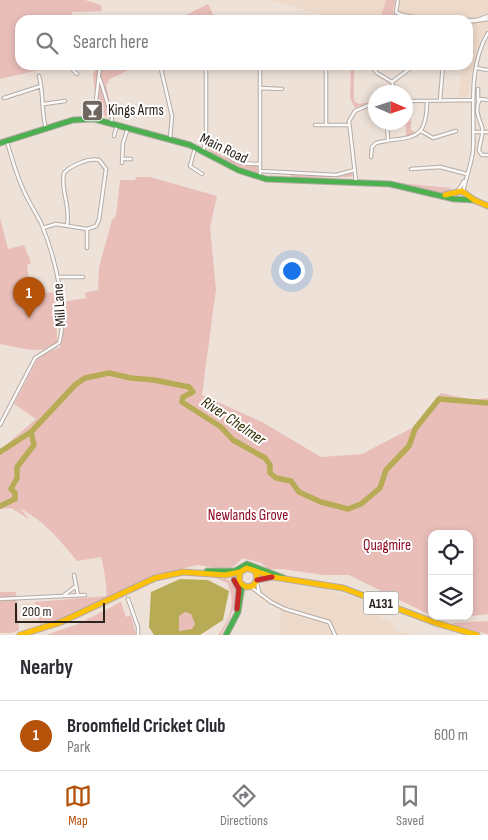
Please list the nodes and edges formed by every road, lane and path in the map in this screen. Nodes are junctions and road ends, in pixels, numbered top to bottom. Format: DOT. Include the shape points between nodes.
graph roads {
  1 [pos="398,0"];
  2 [pos="400,15"];
  3 [pos="488,18"];
  4 [pos="473,20"];
  5 [pos="473,21"];
  6 [pos="488,33"];
  7 [pos="476,68"];
  8 [pos="72,70"];
  9 [pos="100,70"];
  10 [pos="161,70"];
  11 [pos="206,70"];
  12 [pos="260,70"];
  13 [pos="326,70"];
  14 [pos="375,70"];
  15 [pos="408,70"];
  16 [pos="443,70"];
  17 [pos="488,70"];
  18 [pos="77,74"];
  19 [pos="39,76"];
  20 [pos="99,77"];
  21 [pos="392,82"];
  22 [pos="393,85"];
  23 [pos="41,86"];
  24 [pos="260,88"];
  25 [pos="282,89"];
  26 [pos="478,89"];
  27 [pos="103,96"];
  28 [pos="4,98"];
  29 [pos="440,100"];
  30 [pos="473,100"];
  31 [pos="479,100"];
  32 [pos="488,100"];
  33 [pos="65,101"];
  34 [pos="413,101"];
  35 [pos="427,101"];
  36 [pos="44,104"];
  37 [pos="97,105"];
  38 [pos="368,106"];
  39 [pos="94,119"];
  40 [pos="114,124"];
  41 [pos="314,125"];
  42 [pos="326,125"];
  43 [pos="349,125"];
  44 [pos="128,128"];
  45 [pos="46,129"];
  46 [pos="387,130"];
  47 [pos="421,131"];
  48 [pos="456,131"];
  49 [pos="473,132"];
  50 [pos="482,132"];
  51 [pos="488,132"];
  52 [pos="114,136"];
  53 [pos="170,139"];
  54 [pos="388,141"];
  55 [pos="7,142"];
  56 [pos="206,142"];
  57 [pos="0,143"];
  58 [pos="196,148"];
  59 [pos="202,151"];
  60 [pos="488,156"];
  61 [pos="370,157"];
  62 [pos="131,159"];
  63 [pos="260,164"];
  64 [pos="411,169"];
  65 [pos="355,170"];
  66 [pos="260,171"];
  67 [pos="202,174"];
  68 [pos="467,176"];
  69 [pos="260,178"];
  70 [pos="356,182"];
  71 [pos="460,195"];
  72 [pos="488,206"];
  73 [pos="67,225"];
  74 [pos="42,228"];
  75 [pos="87,228"];
  76 [pos="88,248"];
  77 [pos="57,277"];
  78 [pos="83,277"];
  79 [pos="0,425"];
  80 [pos="198,571"];
  81 [pos="240,572"];
  82 [pos="256,572"];
  83 [pos="224,575"];
  84 [pos="74,576"];
  85 [pos="273,577"];
  86 [pos="284,578"];
  87 [pos="257,581"];
  88 [pos="243,584"];
  89 [pos="76,586"];
  90 [pos="259,592"];
  91 [pos="78,595"];
  92 [pos="85,595"];
  93 [pos="63,596"];
  94 [pos="0,599"];
  95 [pos="128,599"];
  96 [pos="228,632"];
  97 [pos="20,635"];
  98 [pos="138,635"];
  99 [pos="335,635"];
  100 [pos="477,635"];
  1 -- 2 [label="street" via="396,12"];
  3 -- 4 [label="street"];
  3 -- 5 [label="street"];
  6 -- 7 [label="street" via="480,48"];
  7 -- 17 [label="street"];
  7 -- 30 [label="street"];
  8 -- 18 [label="street"];
  9 -- 20 [label="street"];
  10 -- 53 [label="street" via="172,116"];
  11 -- 56 [label="street"];
  12 -- 24 [label="street"];
  13 -- 42 [label="street"];
  14 -- 21 [label="street"];
  15 -- 21 [label="street"];
  16 -- 29 [label="street"];
  19 -- 23 [label="street"];
  20 -- 27 [label="street"];
  20 -- 37 [label="street"];
  21 -- 22 [label="street"];
  23 -- 28 [label="street"];
  23 -- 36 [label="street"];
  24 -- 25 [label="street"];
  24 -- 63 [label="street"];
  26 -- 31 [label="street"];
  27 -- 37 [label="street"];
  27 -- 40 [label="street"];
  29 -- 30 [label="street"];
  29 -- 35 [label="street"];
  30 -- 49 [label="street"];
  31 -- 32 [label="street"];
  31 -- 50 [label="street" via="478,120"];
  33 -- 36 [label="street"];
  34 -- 35 [label="street"];
  35 -- 47 [label="street" via="426,119"];
  36 -- 45 [label="street"];
  37 -- 39 [label="street"];
  38 -- 43 [label="street" via="355,112"];
  39 -- 40 [label="main road, Main Road"];
  39 -- 45 [label="main road, Main Road" via="77,119"];
  40 -- 44 [label="main road, Main Road"];
  40 -- 52 [label="street"];
  41 -- 42 [label="street"];
  42 -- 43 [label="street"];
  43 -- 65 [label="street"];
  44 -- 53 [label="main road, Main Road"];
  44 -- 62 [label="street" via="122,161"];
  45 -- 55 [label="main road, Main Road"];
  46 -- 54 [label="street"];
  47 -- 48 [label="street" via="433,138"];
  47 -- 54 [label="street" via="409,138"];
  49 -- 50 [label="street"];
  49 -- 68 [label="street"];
  50 -- 51 [label="street"];
  50 -- 60 [label="street" via="479,151"];
  53 -- 58 [label="main road, Main Road"];
  54 -- 61 [label="street" via="373,145"];
  55 -- 57 [label="main road, Main Road"];
  55 -- 74 [label="street, Mill Lane" via="23,190"];
  56 -- 59 [label="street"];
  56 -- 63 [label="street, Main Road" via="212,142 223,154 236,161"];
  58 -- 59 [label="main road, Main Road"];
  58 -- 67 [label="street" via="190,166"];
  59 -- 69 [label="main road, Main Road"];
  63 -- 66 [label="street"];
  64 -- 68 [label="street" via="444,168"];
  65 -- 66 [label="street, Main Road" via="336,174"];
  65 -- 70 [label="street"];
  66 -- 69 [label="street"];
  68 -- 71 [label="street"];
  68 -- 71 [label="street"];
  69 -- 70 [label="main road, Main Road"];
  70 -- 71 [label="main road, Main Road"];
  71 -- 72 [label="main road, Main Road"];
  73 -- 74 [label="street"];
  73 -- 75 [label="street"];
  73 -- 75 [label="street" via="70,212 64,172 96,160 102,162 106,169 102,202 98,223"];
  74 -- 77 [label="street, Mill Lane"];
  75 -- 76 [label="street"];
  77 -- 78 [label="street"];
  77 -- 79 [label="street, Mill Lane" via="61,313 58,343 36,358"];
  80 -- 83 [label="main road"];
  80 -- 86 [label="main road" via="230,572 247,564"];
  80 -- 97 [label="main road" via="150,581 78,616"];
  81 -- 82 [label="main road" via="247,568"];
  81 -- 83 [label="main road"];
  81 -- 88 [label="main road"];
  82 -- 85 [label="main road, A131"];
  82 -- 87 [label="main road"];
  83 -- 88 [label="main road"];
  84 -- 89 [label="street"];
  85 -- 86 [label="main road, A131"];
  85 -- 87 [label="main road, A131"];
  86 -- 100 [label="main road, A131" via="343,588"];
  87 -- 88 [label="main road"];
  87 -- 90 [label="street"];
  88 -- 90 [label="street"];
  88 -- 96 [label="main road"];
  88 -- 96 [label="main road" via="243,597"];
  89 -- 91 [label="street"];
  89 -- 93 [label="street"];
  90 -- 99 [label="street" via="285,609 329,622"];
  91 -- 92 [label="street"];
  91 -- 93 [label="street"];
  93 -- 94 [label="street"];
  95 -- 98 [label="street"];
}
